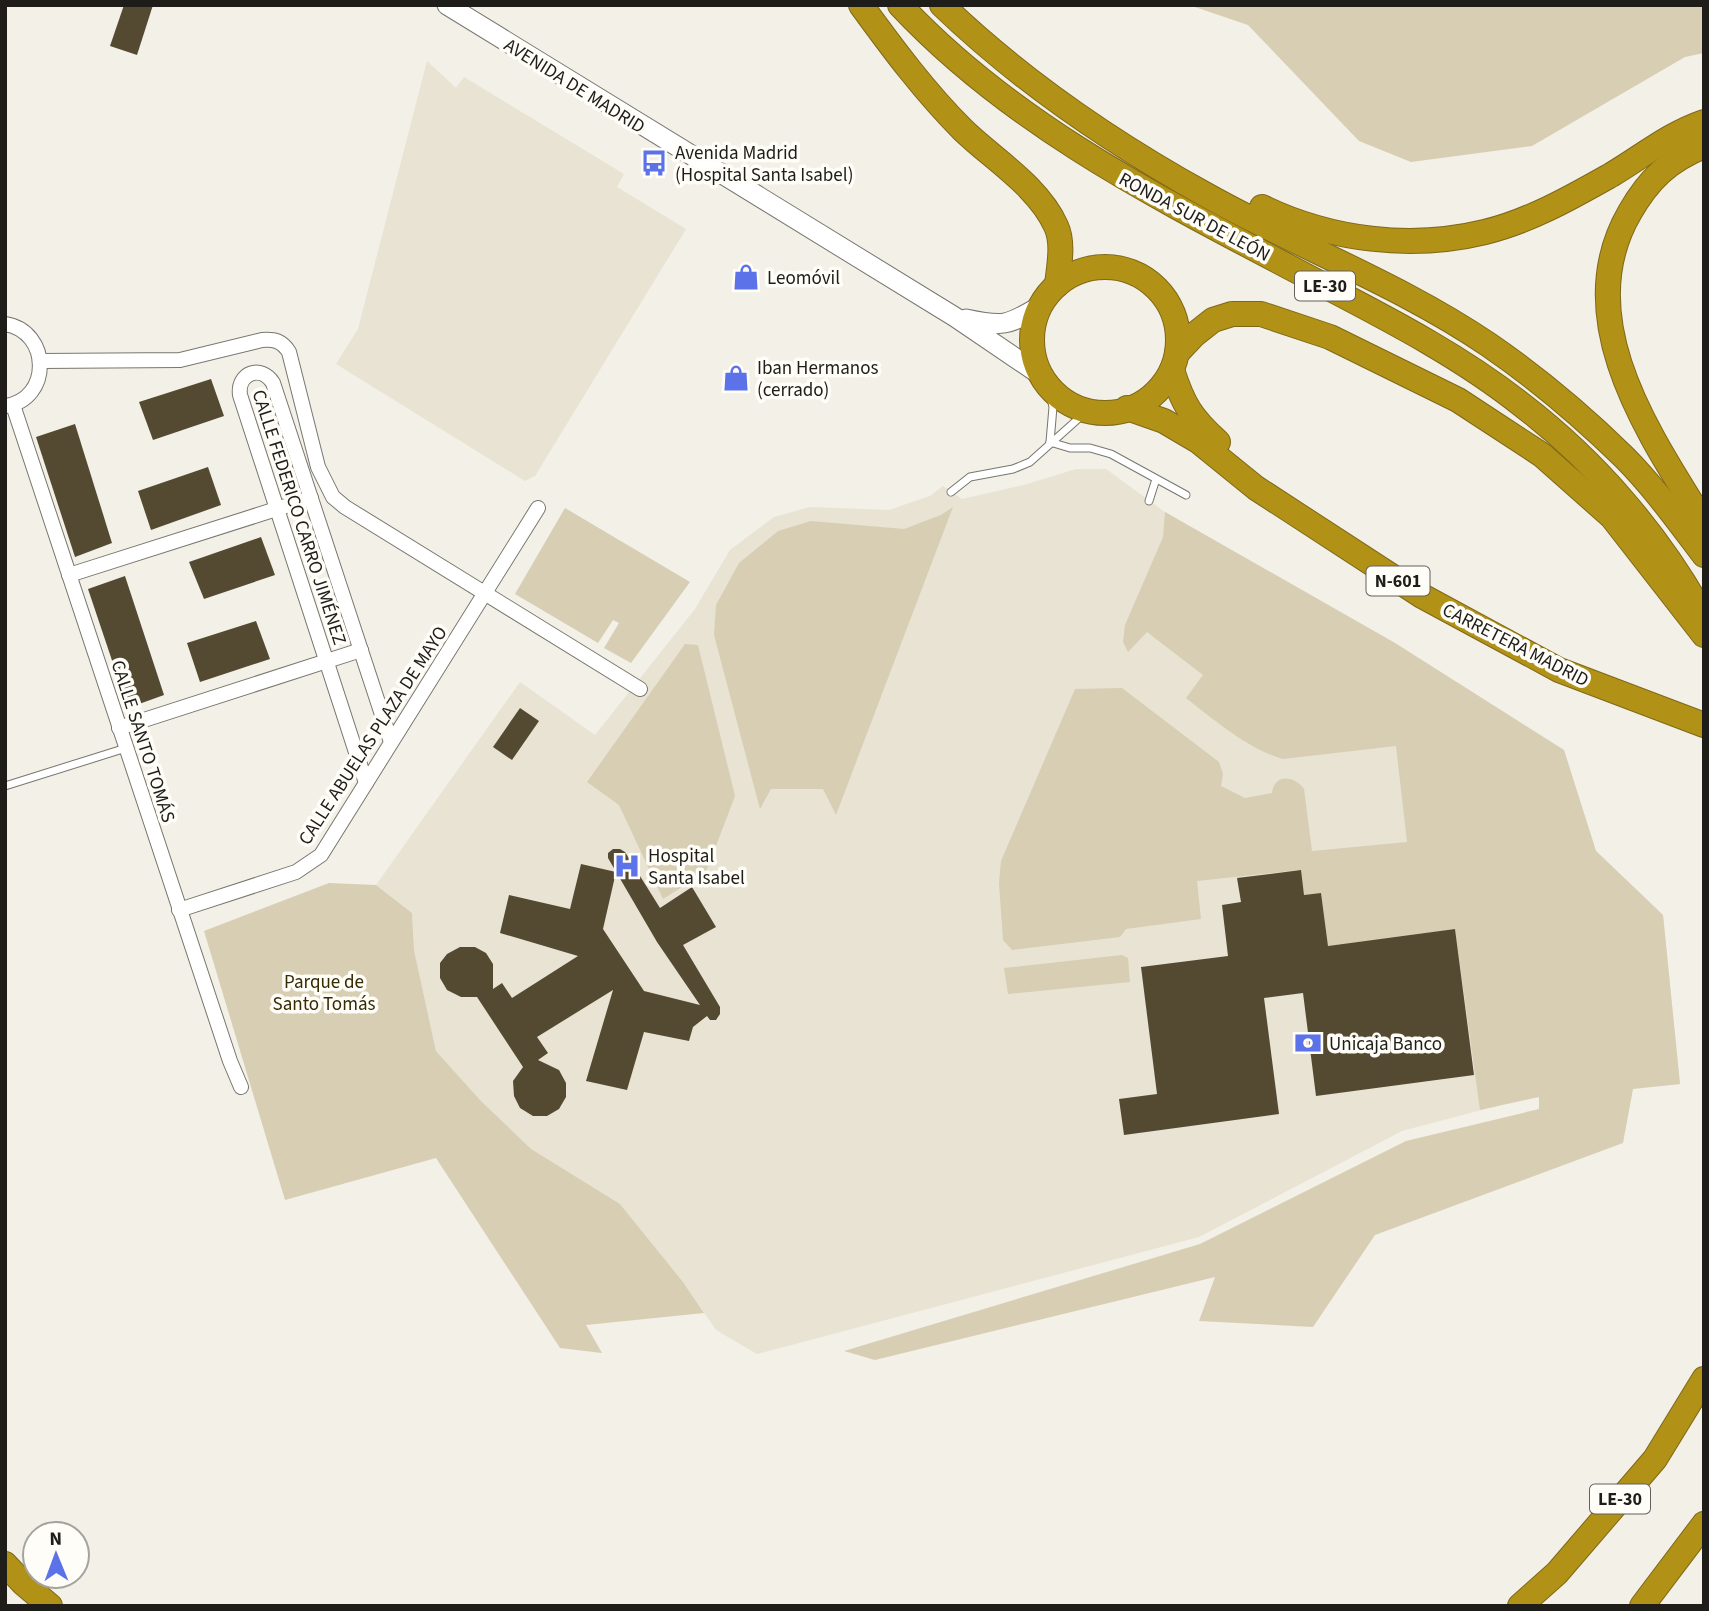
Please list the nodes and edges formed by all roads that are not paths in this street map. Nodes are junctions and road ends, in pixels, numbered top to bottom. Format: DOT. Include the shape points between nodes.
graph roads {
  1 [pos="447,5"];
  2 [pos="861,5"];
  3 [pos="900,5"];
  4 [pos="942,5"];
  5 [pos="1704,122"];
  6 [pos="1704,146"];
  7 [pos="1131,150"];
  8 [pos="1057,285"];
  9 [pos="1040,306"];
  10 [pos="955,317"];
  11 [pos="5,324"];
  12 [pos="41,362"];
  13 [pos="1175,362"];
  14 [pos="1044,381"];
  15 [pos="9,406"];
  16 [pos="1127,408"];
  17 [pos="1088,410"];
  18 [pos="1050,442"];
  19 [pos="1156,480"];
  20 [pos="951,492"];
  21 [pos="1186,495"];
  22 [pos="311,498"];
  23 [pos="1149,501"];
  24 [pos="538,508"];
  25 [pos="277,509"];
  26 [pos="1704,523"];
  27 [pos="1704,555"];
  28 [pos="69,575"];
  29 [pos="484,593"];
  30 [pos="1704,617"];
  31 [pos="1704,635"];
  32 [pos="361,650"];
  33 [pos="326,661"];
  34 [pos="640,689"];
  35 [pos="1699,718"];
  36 [pos="119,729"];
  37 [pos="391,742"];
  38 [pos="126,748"];
  39 [pos="366,783"];
  40 [pos="5,786"];
  41 [pos="180,910"];
  42 [pos="241,1087"];
  43 [pos="1704,1378"];
  44 [pos="1704,1524"];
  45 [pos="5,1564"];
  46 [pos="50,1606"];
  47 [pos="1520,1606"];
  48 [pos="1642,1606"];
  1 -- 10 [label="main road, AVENIDA DE MADRID"];
  2 -- 8 [label="highway" via="934,100 1031,191 1049,214 1059,240"];
  3 -- 30 [label="highway, RONDA SUR DE LEÓN / LE-30" via="954,57 1034,121 1122,178 1379,314 1468,366 1523,405 1629,507 1671,562"];
  4 -- 7 [label="highway, RONDA SUR DE LEÓN / LE-30" via="1051,98"];
  5 -- 7 [label="highway" via="1664,139 1613,174 1540,212 1487,232 1437,240 1347,236 1279,215 1196,174"];
  6 -- 26 [label="highway" via="1656,174 1638,197 1610,260 1607,289 1616,351 1630,392"];
  7 -- 27 [label="highway, RONDA SUR DE LEÓN / LE-30" via="1209,197 1404,293 1489,345 1559,397 1625,458"];
  8 -- 9 [label="highway, N-601"];
  8 -- 13 [label="highway, N-601" via="1099,267 1121,268 1142,276 1160,290 1173,309 1178,330"];
  9 -- 10 [label="main road, AVENIDA DE MADRID" via="1005,325"];
  9 -- 14 [label="highway, N-601" via="1032,328 1032,351"];
  10 -- 14 [label="main road, AVENIDA DE MADRID"];
  11 -- 12 [label="street" via="32,339"];
  12 -- 15 [label="street" via="34,388 25,399"];
  12 -- 29 [label="street" via="166,362 262,340 284,344 318,467 333,497"];
  13 -- 16 [label="highway, N-601" via="1160,387"];
  13 -- 31 [label="highway" via="1194,335 1213,320 1232,314 1261,314 1330,337 1458,400 1542,455 1612,517"];
  13 -- 35 [label="highway, CARRETERA MADRID / N-601" via="1181,398 1198,424 1238,460 1502,625 1591,668 1675,699"];
  14 -- 17 [label="highway, N-601" via="1061,399"];
  14 -- 18 [label="lane" via="1053,407"];
  15 -- 28 [label="street, CALLE SANTO TOMÁS"];
  16 -- 17 [label="highway, N-601"];
  16 -- 35 [label="highway, CARRETERA MADRID / N-601" via="1164,421 1198,441 1256,488 1422,596 1559,670"];
  17 -- 18 [label="lane"];
  18 -- 19 [label="lane" via="1111,453"];
  18 -- 20 [label="lane" via="1030,462 970,477"];
  19 -- 21 [label="lane"];
  19 -- 23 [label="lane"];
  22 -- 25 [label="street"];
  22 -- 25 [label="street, CALLE FEDERICO CARRO JIMÉNEZ" via="272,383 268,376 254,372 241,379 240,395"];
  22 -- 32 [label="street, CALLE FEDERICO CARRO JIMÉNEZ"];
  24 -- 29 [label="street, CALLE ABUELAS PLAZA DE MAYO"];
  25 -- 28 [label="street"];
  25 -- 33 [label="street, CALLE FEDERICO CARRO JIMÉNEZ"];
  28 -- 36 [label="street, CALLE SANTO TOMÁS"];
  29 -- 34 [label="street"];
  29 -- 37 [label="street, CALLE ABUELAS PLAZA DE MAYO"];
  32 -- 33 [label="street"];
  32 -- 37 [label="street, CALLE FEDERICO CARRO JIMÉNEZ"];
  33 -- 36 [label="street"];
  33 -- 39 [label="street, CALLE FEDERICO CARRO JIMÉNEZ"];
  36 -- 38 [label="street, CALLE SANTO TOMÁS"];
  37 -- 39 [label="street, CALLE ABUELAS PLAZA DE MAYO"];
  38 -- 40 [label="lane"];
  38 -- 41 [label="street, CALLE SANTO TOMÁS"];
  39 -- 41 [label="street, CALLE ABUELAS PLAZA DE MAYO" via="321,855 310,864"];
  41 -- 42 [label="street, CALLE SANTO TOMÁS"];
  43 -- 47 [label="highway, LE-30" via="1655,1459 1557,1573"];
  44 -- 48 [label="highway"];
  45 -- 46 [label="highway"];
}
